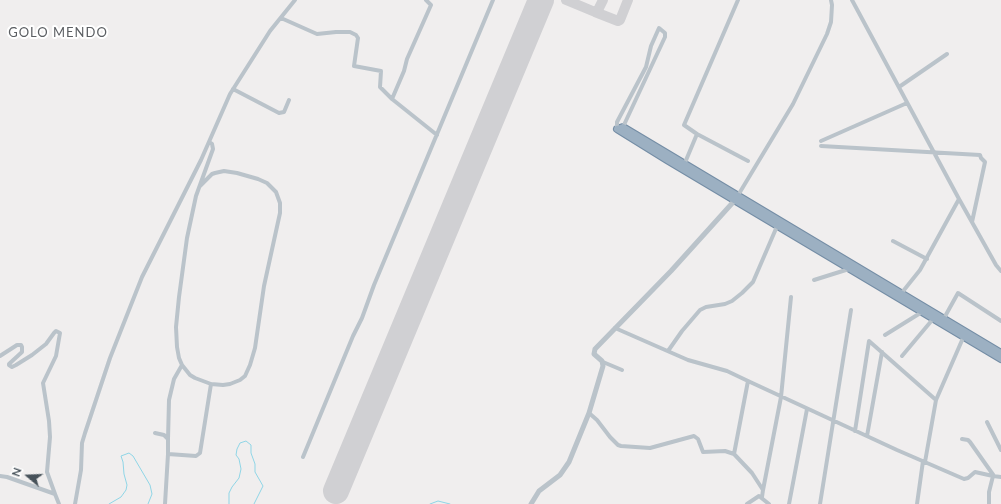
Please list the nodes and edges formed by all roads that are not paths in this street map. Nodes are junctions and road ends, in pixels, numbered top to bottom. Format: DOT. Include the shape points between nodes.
graph roads {
  1 [pos="295,0"];
  2 [pos="426,0"];
  3 [pos="493,0"];
  4 [pos="738,0"];
  5 [pos="831,0"];
  6 [pos="852,0"];
  7 [pos="432,2"];
  8 [pos="281,18"];
  9 [pos="947,54"];
  10 [pos="899,87"];
  11 [pos="233,88"];
  12 [pos="392,99"];
  13 [pos="289,100"];
  14 [pos="907,103"];
  15 [pos="620,128"];
  16 [pos="697,134"];
  17 [pos="437,135"];
  18 [pos="820,141"];
  19 [pos="209,142"];
  20 [pos="821,146"];
  21 [pos="934,153"];
  22 [pos="748,161"];
  23 [pos="684,165"];
  24 [pos="707,181"];
  25 [pos="200,186"];
  26 [pos="736,199"];
  27 [pos="959,199"];
  28 [pos="972,222"];
  29 [pos="778,224"];
  30 [pos="893,242"];
  31 [pos="927,259"];
  32 [pos="849,269"];
  33 [pos="1001,271"];
  34 [pos="870,278"];
  35 [pos="814,280"];
  36 [pos="900,296"];
  37 [pos="791,297"];
  38 [pos="851,310"];
  39 [pos="923,310"];
  40 [pos="933,320"];
  41 [pos="1001,320"];
  42 [pos="942,322"];
  43 [pos="616,328"];
  44 [pos="885,335"];
  45 [pos="966,337"];
  46 [pos="668,352"];
  47 [pos="882,352"];
  48 [pos="1001,353"];
  49 [pos="0,356"];
  50 [pos="902,356"];
  51 [pos="1001,359"];
  52 [pos="603,362"];
  53 [pos="182,365"];
  54 [pos="622,370"];
  55 [pos="748,381"];
  56 [pos="211,384"];
  57 [pos="781,397"];
  58 [pos="936,400"];
  59 [pos="807,409"];
  60 [pos="589,413"];
  61 [pos="833,421"];
  62 [pos="987,422"];
  63 [pos="855,431"];
  64 [pos="155,433"];
  65 [pos="867,436"];
  66 [pos="168,439"];
  67 [pos="962,439"];
  68 [pos="1001,450"];
  69 [pos="168,454"];
  70 [pos="734,454"];
  71 [pos="303,457"];
  72 [pos="924,462"];
  73 [pos="0,476"];
  74 [pos="994,476"];
  75 [pos="1001,477"];
  76 [pos="763,490"];
  77 [pos="55,494"];
  78 [pos="762,497"];
  79 [pos="59,504"];
  80 [pos="75,504"];
  81 [pos="164,504"];
  82 [pos="531,504"];
  83 [pos="747,504"];
  84 [pos="769,504"];
  85 [pos="789,504"];
  86 [pos="820,504"];
  87 [pos="918,504"];
  88 [pos="989,504"];
  1 -- 8 [label="street"];
  2 -- 7 [label="street"];
  3 -- 17 [label="street"];
  4 -- 16 [label="street" via="684,124"];
  5 -- 26 [label="street" via="828,34 793,104"];
  6 -- 10 [label="street"];
  7 -- 12 [label="street"];
  8 -- 11 [label="street"];
  8 -- 12 [label="street" via="317,34 350,32 356,35 358,38 354,66 382,71 380,87"];
  9 -- 10 [label="street"];
  10 -- 14 [label="street"];
  11 -- 13 [label="street" via="279,113 284,112"];
  11 -- 19 [label="street"];
  12 -- 17 [label="street"];
  14 -- 18 [label="street"];
  14 -- 21 [label="street"];
  15 -- 15 [label="street" via="617,122 646,67 659,28 665,33 665,37"];
  15 -- 23 [label="highway"];
  15 -- 24 [label="highway"];
  16 -- 22 [label="street"];
  16 -- 23 [label="street"];
  17 -- 71 [label="street"];
  19 -- 25 [label="street" via="213,149"];
  19 -- 80 [label="street" via="142,276 110,358 82,443 81,470"];
  20 -- 21 [label="street"];
  21 -- 27 [label="street"];
  21 -- 28 [label="street" via="980,155 984,161"];
  23 -- 24 [label="highway"];
  24 -- 26 [label="highway"];
  25 -- 53 [label="street" via="187,238 179,297 176,327 177,347"];
  25 -- 56 [label="street" via="212,174 224,171 237,173 267,183 276,192 280,203 250,365 245,376 235,383"];
  26 -- 29 [label="highway"];
  26 -- 43 [label="street"];
  27 -- 28 [label="street"];
  27 -- 31 [label="street"];
  28 -- 33 [label="street"];
  29 -- 32 [label="highway"];
  29 -- 34 [label="highway"];
  29 -- 46 [label="street" via="753,282 732,301 700,310"];
  30 -- 31 [label="street"];
  31 -- 36 [label="street"];
  32 -- 34 [label="highway"];
  32 -- 35 [label="street"];
  34 -- 36 [label="highway"];
  36 -- 39 [label="highway"];
  37 -- 57 [label="street"];
  38 -- 61 [label="street"];
  39 -- 40 [label="highway"];
  39 -- 42 [label="highway"];
  39 -- 44 [label="street"];
  40 -- 42 [label="highway"];
  40 -- 50 [label="street"];
  41 -- 42 [label="street" via="958,293"];
  42 -- 45 [label="highway"];
  43 -- 46 [label="street"];
  43 -- 52 [label="street" via="594,352"];
  45 -- 48 [label="highway"];
  45 -- 51 [label="highway"];
  45 -- 58 [label="street"];
  46 -- 55 [label="street" via="728,370"];
  47 -- 58 [label="street"];
  47 -- 63 [label="street" via="869,341"];
  47 -- 65 [label="street"];
  49 -- 77 [label="street" via="17,345 22,346 22,352 9,364 12,367 46,344 56,331 60,333 56,356 43,383 49,429 47,472"];
  52 -- 54 [label="street"];
  52 -- 60 [label="street"];
  53 -- 56 [label="street" via="195,378"];
  53 -- 66 [label="street" via="174,379 169,400"];
  55 -- 57 [label="street"];
  55 -- 70 [label="street"];
  56 -- 69 [label="street" via="200,453 196,456"];
  57 -- 59 [label="street"];
  57 -- 76 [label="street"];
  58 -- 72 [label="street"];
  59 -- 61 [label="street"];
  59 -- 85 [label="street"];
  60 -- 70 [label="street" via="621,446 650,448 694,436 698,439 703,452 725,451"];
  60 -- 82 [label="street" via="566,467 539,491"];
  61 -- 63 [label="street"];
  61 -- 86 [label="street"];
  62 -- 68 [label="street"];
  63 -- 65 [label="street"];
  64 -- 66 [label="street"];
  65 -- 72 [label="street"];
  66 -- 69 [label="street"];
  67 -- 74 [label="street" via="970,442"];
  69 -- 81 [label="street"];
  70 -- 76 [label="street" via="752,473"];
  72 -- 74 [label="street" via="964,479 975,472"];
  72 -- 87 [label="street"];
  73 -- 77 [label="street"];
  74 -- 75 [label="street"];
  74 -- 88 [label="street" via="989,492"];
  76 -- 78 [label="street"];
  77 -- 79 [label="street"];
  78 -- 83 [label="street" via="757,496"];
  78 -- 84 [label="street"];
}
